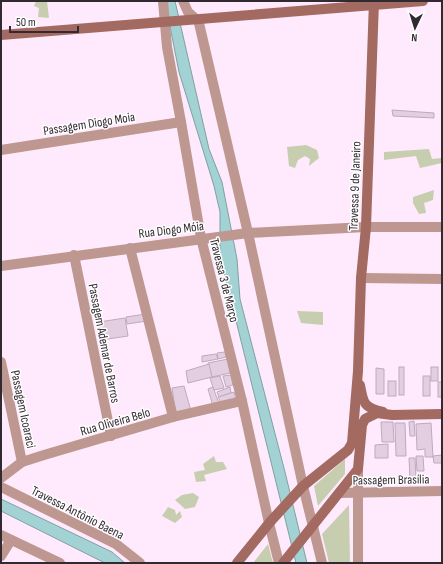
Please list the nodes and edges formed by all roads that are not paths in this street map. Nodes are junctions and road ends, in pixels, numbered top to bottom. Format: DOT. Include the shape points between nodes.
graph roads {
  1 [pos="163,1"];
  2 [pos="183,1"];
  3 [pos="422,1"];
  4 [pos="374,3"];
  5 [pos="197,19"];
  6 [pos="166,22"];
  7 [pos="1,35"];
  8 [pos="181,122"];
  9 [pos="1,150"];
  10 [pos="442,226"];
  11 [pos="366,227"];
  12 [pos="246,233"];
  13 [pos="206,238"];
  14 [pos="130,248"];
  15 [pos="74,255"];
  16 [pos="1,266"];
  17 [pos="361,278"];
  18 [pos="442,279"];
  19 [pos="1,362"];
  20 [pos="358,371"];
  21 [pos="242,400"];
  22 [pos="442,414"];
  23 [pos="392,415"];
  24 [pos="173,417"];
  25 [pos="111,436"];
  26 [pos="22,462"];
  27 [pos="358,469"];
  28 [pos="1,478"];
  29 [pos="1,487"];
  30 [pos="303,487"];
  31 [pos="442,491"];
  32 [pos="358,492"];
  33 [pos="340,493"];
  34 [pos="269,522"];
  35 [pos="313,527"];
  36 [pos="1,535"];
  37 [pos="11,540"];
  38 [pos="1,556"];
  39 [pos="48,560"];
  40 [pos="60,563"];
  41 [pos="140,563"];
  42 [pos="237,563"];
  43 [pos="279,563"];
  44 [pos="283,563"];
  45 [pos="322,563"];
  46 [pos="358,563"];
  1 -- 6 [label="street, Travessa 3 de Março"];
  2 -- 5 [label="street" via="188,12"];
  3 -- 4 [label="main road"];
  4 -- 5 [label="main road"];
  4 -- 11 [label="main road, Travessa 9 de Janeiro"];
  5 -- 6 [label="main road"];
  5 -- 12 [label="street"];
  6 -- 7 [label="main road"];
  6 -- 8 [label="street, Travessa 3 de Março" via="166,47"];
  8 -- 9 [label="street, Passagem Diogo Moia"];
  8 -- 13 [label="street, Travessa 3 de Março"];
  10 -- 11 [label="street, Rua Diogo Móia"];
  11 -- 12 [label="street, Rua Diogo Móia"];
  11 -- 17 [label="main road, Travessa 9 de Janeiro"];
  12 -- 13 [label="street, Rua Diogo Móia"];
  12 -- 30 [label="street"];
  13 -- 14 [label="street, Rua Diogo Móia"];
  13 -- 21 [label="street, Travessa 3 de Março"];
  14 -- 15 [label="street, Rua Diogo Móia"];
  14 -- 24 [label="street"];
  15 -- 16 [label="street, Rua Diogo Móia"];
  15 -- 25 [label="street, Passagem Ademar de Barros"];
  17 -- 18 [label="street"];
  17 -- 20 [label="main road, Travessa 9 de Janeiro"];
  19 -- 26 [label="street, Passagem Icoaraci"];
  20 -- 23 [label="main road" via="364,403 368,408"];
  20 -- 30 [label="main road" via="351,446"];
  21 -- 24 [label="street, Rua Oliveira Belo"];
  21 -- 34 [label="street, Travessa 3 de Março"];
  22 -- 23 [label="main road"];
  23 -- 27 [label="main road" via="377,413 365,419 362,425"];
  24 -- 25 [label="street, Rua Oliveira Belo"];
  25 -- 26 [label="street, Rua Oliveira Belo"];
  26 -- 28 [label="street, Rua Oliveira Belo"];
  27 -- 32 [label="street"];
  27 -- 33 [label="main road"];
  29 -- 41 [label="street, Travessa Antônio Baena" via="116,544"];
  30 -- 34 [label="main road"];
  30 -- 35 [label="street"];
  31 -- 32 [label="street, Passagem Brasília"];
  32 -- 33 [label="street, Passagem Brasília"];
  32 -- 46 [label="street"];
  33 -- 35 [label="main road"];
  34 -- 42 [label="main road"];
  34 -- 43 [label="street, Travessa 3 de Março"];
  35 -- 44 [label="main road"];
  35 -- 45 [label="street"];
  36 -- 37 [label="street"];
  37 -- 38 [label="street"];
  37 -- 39 [label="street"];
  39 -- 40 [label="street"];
}
